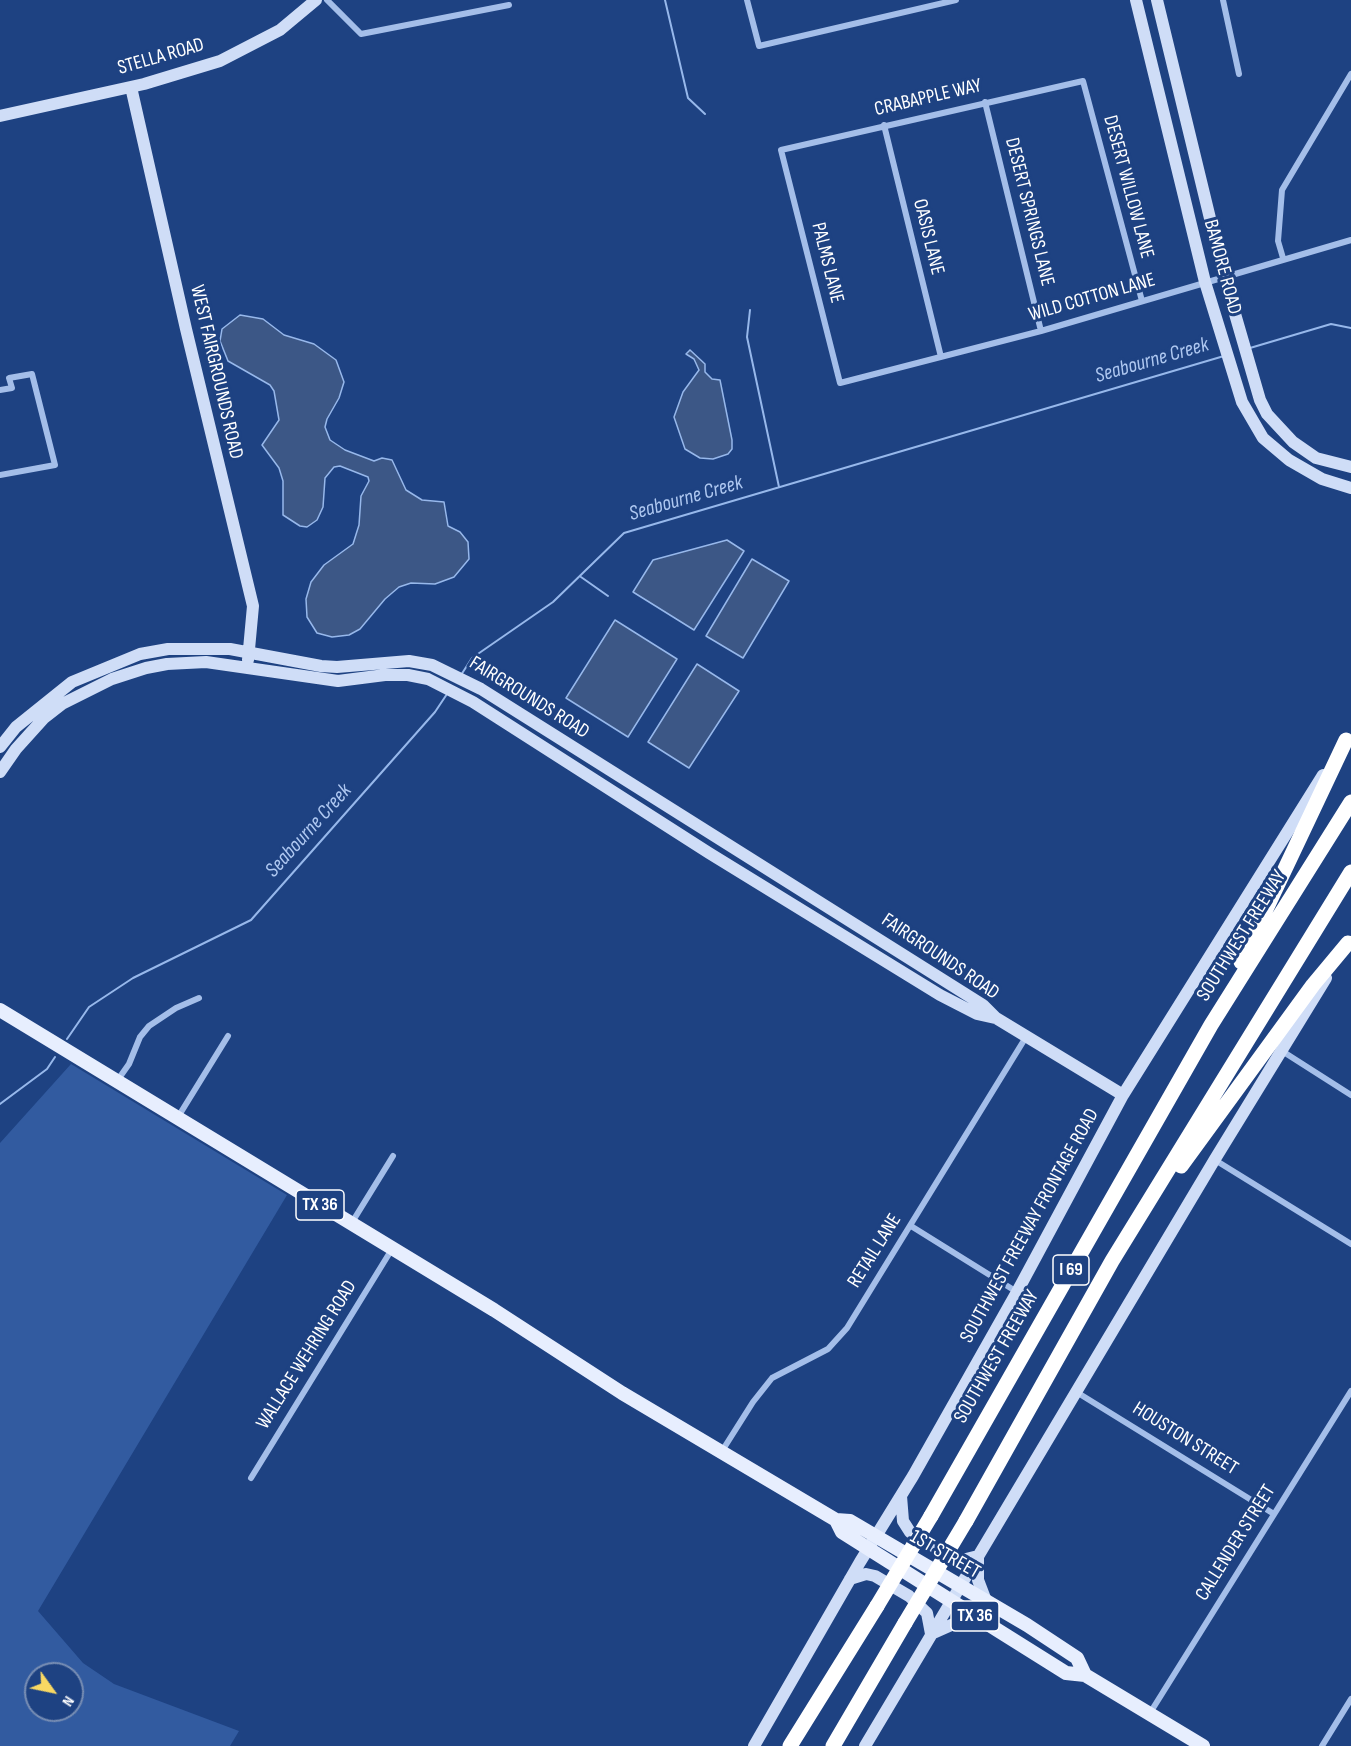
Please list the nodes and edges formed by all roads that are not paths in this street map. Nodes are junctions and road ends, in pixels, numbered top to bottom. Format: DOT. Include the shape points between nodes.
graph roads {
  1 [pos="316,0"];
  2 [pos="327,0"];
  3 [pos="747,0"];
  4 [pos="956,0"];
  5 [pos="1136,0"];
  6 [pos="1157,0"];
  7 [pos="1223,0"];
  8 [pos="509,5"];
  9 [pos="1239,74"];
  10 [pos="1351,74"];
  11 [pos="1083,81"];
  12 [pos="131,87"];
  13 [pos="985,102"];
  14 [pos="0,116"];
  15 [pos="884,125"];
  16 [pos="781,150"];
  17 [pos="1351,240"];
  18 [pos="1283,258"];
  19 [pos="1224,276"];
  20 [pos="1205,282"];
  21 [pos="1142,301"];
  22 [pos="1041,331"];
  23 [pos="941,357"];
  24 [pos="840,383"];
  25 [pos="0,390"];
  26 [pos="1351,467"];
  27 [pos="0,475"];
  28 [pos="1351,488"];
  29 [pos="249,652"];
  30 [pos="247,667"];
  31 [pos="1348,736"];
  32 [pos="0,747"];
  33 [pos="0,772"];
  34 [pos="1351,802"];
  35 [pos="1351,872"];
  36 [pos="1349,940"];
  37 [pos="199,999"];
  38 [pos="0,1010"];
  39 [pos="996,1018"];
  40 [pos="1211,1025"];
  41 [pos="228,1036"];
  42 [pos="1026,1037"];
  43 [pos="1281,1050"];
  44 [pos="117,1082"];
  45 [pos="1123,1095"];
  46 [pos="1351,1095"];
  47 [pos="178,1118"];
  48 [pos="393,1156"];
  49 [pos="1215,1159"];
  50 [pos="350,1224"];
  51 [pos="911,1226"];
  52 [pos="1351,1244"];
  53 [pos="392,1249"];
  54 [pos="1112,1261"];
  55 [pos="1017,1292"];
  56 [pos="1351,1391"];
  57 [pos="1078,1393"];
  58 [pos="721,1452"];
  59 [pos="251,1478"];
  60 [pos="901,1496"];
  61 [pos="1274,1514"];
  62 [pos="836,1520"];
  63 [pos="876,1536"];
  64 [pos="868,1549"];
  65 [pos="978,1556"];
  66 [pos="850,1579"];
  67 [pos="960,1586"];
  68 [pos="950,1600"];
  69 [pos="986,1601"];
  70 [pos="980,1619"];
  71 [pos="931,1634"];
  72 [pos="1085,1675"];
  73 [pos="1351,1699"];
  74 [pos="1150,1714"];
  75 [pos="754,1746"];
  76 [pos="789,1746"];
  77 [pos="834,1746"];
  78 [pos="865,1746"];
  79 [pos="1203,1746"];
  80 [pos="1322,1746"];
  1 -- 12 [label="street, STELLA ROAD" via="250,48 220,61"];
  2 -- 8 [label="street" via="361,34"];
  3 -- 4 [label="street" via="759,46"];
  5 -- 20 [label="street, BAMORE ROAD"];
  6 -- 19 [label="street, BAMORE ROAD"];
  7 -- 9 [label="street"];
  10 -- 18 [label="street" via="1282,190 1278,240"];
  11 -- 13 [label="street, CRABAPPLE WAY"];
  11 -- 21 [label="street, DESERT WILLOW LANE"];
  12 -- 14 [label="street, STELLA ROAD"];
  12 -- 29 [label="street, WEST FAIRGROUNDS ROAD" via="253,606"];
  13 -- 15 [label="street, CRABAPPLE WAY"];
  13 -- 22 [label="street, DESERT SPRINGS LANE"];
  15 -- 16 [label="street, CRABAPPLE WAY"];
  15 -- 23 [label="street, OASIS LANE"];
  16 -- 24 [label="street, PALMS LANE"];
  17 -- 18 [label="street, WILD COTTON LANE"];
  18 -- 19 [label="street, WILD COTTON LANE"];
  19 -- 20 [label="street, WILD COTTON LANE"];
  19 -- 26 [label="street, BAMORE ROAD" via="1267,414 1288,438 1316,458"];
  20 -- 21 [label="street, WILD COTTON LANE"];
  20 -- 28 [label="street, BAMORE ROAD" via="1235,386 1248,415 1273,448 1302,470"];
  21 -- 22 [label="street, WILD COTTON LANE"];
  22 -- 23 [label="street, WILD COTTON LANE"];
  23 -- 24 [label="street, WILD COTTON LANE"];
  25 -- 27 [label="street" via="12,388 9,378 32,374 55,465"];
  29 -- 30 [label="street, WEST FAIRGROUNDS ROAD"];
  29 -- 32 [label="street, FAIRGROUNDS ROAD" via="168,649 140,654 90,673 41,704"];
  29 -- 39 [label="street, FAIRGROUNDS ROAD" via="337,667 409,660 432,665 481,689 983,1005"];
  30 -- 33 [label="street, FAIRGROUNDS ROAD" via="206,662 167,664 112,679 62,704 44,718"];
  30 -- 39 [label="street, FAIRGROUNDS ROAD" via="338,681 396,675 428,679 473,702 940,995 977,1014"];
  31 -- 40 [label="highway"];
  31 -- 45 [label="street, SOUTHWEST FREEWAY FRONTAGE ROAD"];
  34 -- 40 [label="highway, SOUTHWEST FREEWAY / I 69"];
  35 -- 54 [label="highway, I 69"];
  36 -- 43 [label="street"];
  36 -- 54 [label="highway"];
  37 -- 44 [label="street" via="176,1008 149,1026"];
  38 -- 44 [label="main road, TX 36"];
  39 -- 42 [label="street, FAIRGROUNDS ROAD"];
  40 -- 76 [label="highway, SOUTHWEST FREEWAY / I 69, bridge" via="931,1516"];
  41 -- 47 [label="street"];
  42 -- 45 [label="street, FAIRGROUNDS ROAD"];
  42 -- 51 [label="street, RETAIL LANE"];
  43 -- 46 [label="street"];
  43 -- 49 [label="street"];
  44 -- 47 [label="main road, TX 36"];
  45 -- 55 [label="street, SOUTHWEST FREEWAY FRONTAGE ROAD"];
  47 -- 50 [label="main road, TX 36"];
  48 -- 50 [label="street"];
  49 -- 52 [label="street"];
  49 -- 57 [label="street"];
  50 -- 53 [label="main road, TX 36"];
  51 -- 55 [label="street"];
  51 -- 58 [label="street, RETAIL LANE" via="847,1328 828,1349 772,1378"];
  53 -- 58 [label="main road, 1ST STREET / TX 36"];
  53 -- 59 [label="street, WALLACE WEHRING ROAD"];
  54 -- 77 [label="highway, I 69, bridge"];
  55 -- 60 [label="street, SOUTHWEST FREEWAY FRONTAGE ROAD"];
  56 -- 61 [label="street, CALLENDER STREET"];
  57 -- 61 [label="street, HOUSTON STREET"];
  57 -- 65 [label="street"];
  58 -- 62 [label="main road, 1ST STREET / TX 36"];
  60 -- 63 [label="street, SOUTHWEST FREEWAY FRONTAGE ROAD"];
  60 -- 65 [label="street" via="903,1521 910,1532 958,1561"];
  61 -- 74 [label="street, CALLENDER STREET"];
  62 -- 63 [label="main road, 1ST STREET / TX 36" via="850,1521"];
  62 -- 64 [label="main road, 1ST STREET / TX 36" via="842,1532"];
  63 -- 64 [label="street, SOUTHWEST FREEWAY FRONTAGE ROAD"];
  63 -- 67 [label="main road, 1ST STREET / TX 36"];
  64 -- 66 [label="street, SOUTHWEST FREEWAY FRONTAGE ROAD"];
  64 -- 68 [label="main road, 1ST STREET / TX 36"];
  65 -- 67 [label="street"];
  65 -- 69 [label="street" via="978,1580"];
  66 -- 71 [label="street" via="866,1574 875,1576 909,1596 927,1613"];
  66 -- 75 [label="street, SOUTHWEST FREEWAY FRONTAGE ROAD"];
  67 -- 68 [label="street"];
  67 -- 69 [label="main road, 1ST STREET / TX 36"];
  68 -- 70 [label="main road, 1ST STREET / TX 36"];
  68 -- 71 [label="street"];
  69 -- 72 [label="main road, 1ST STREET / TX 36" via="1077,1658"];
  70 -- 71 [label="street" via="958,1622"];
  70 -- 72 [label="main road, 1ST STREET / TX 36" via="1066,1673"];
  71 -- 78 [label="street"];
  72 -- 74 [label="main road, 1ST STREET / TX 36"];
  73 -- 80 [label="street"];
  74 -- 79 [label="main road, 1ST STREET / TX 36"];
}
